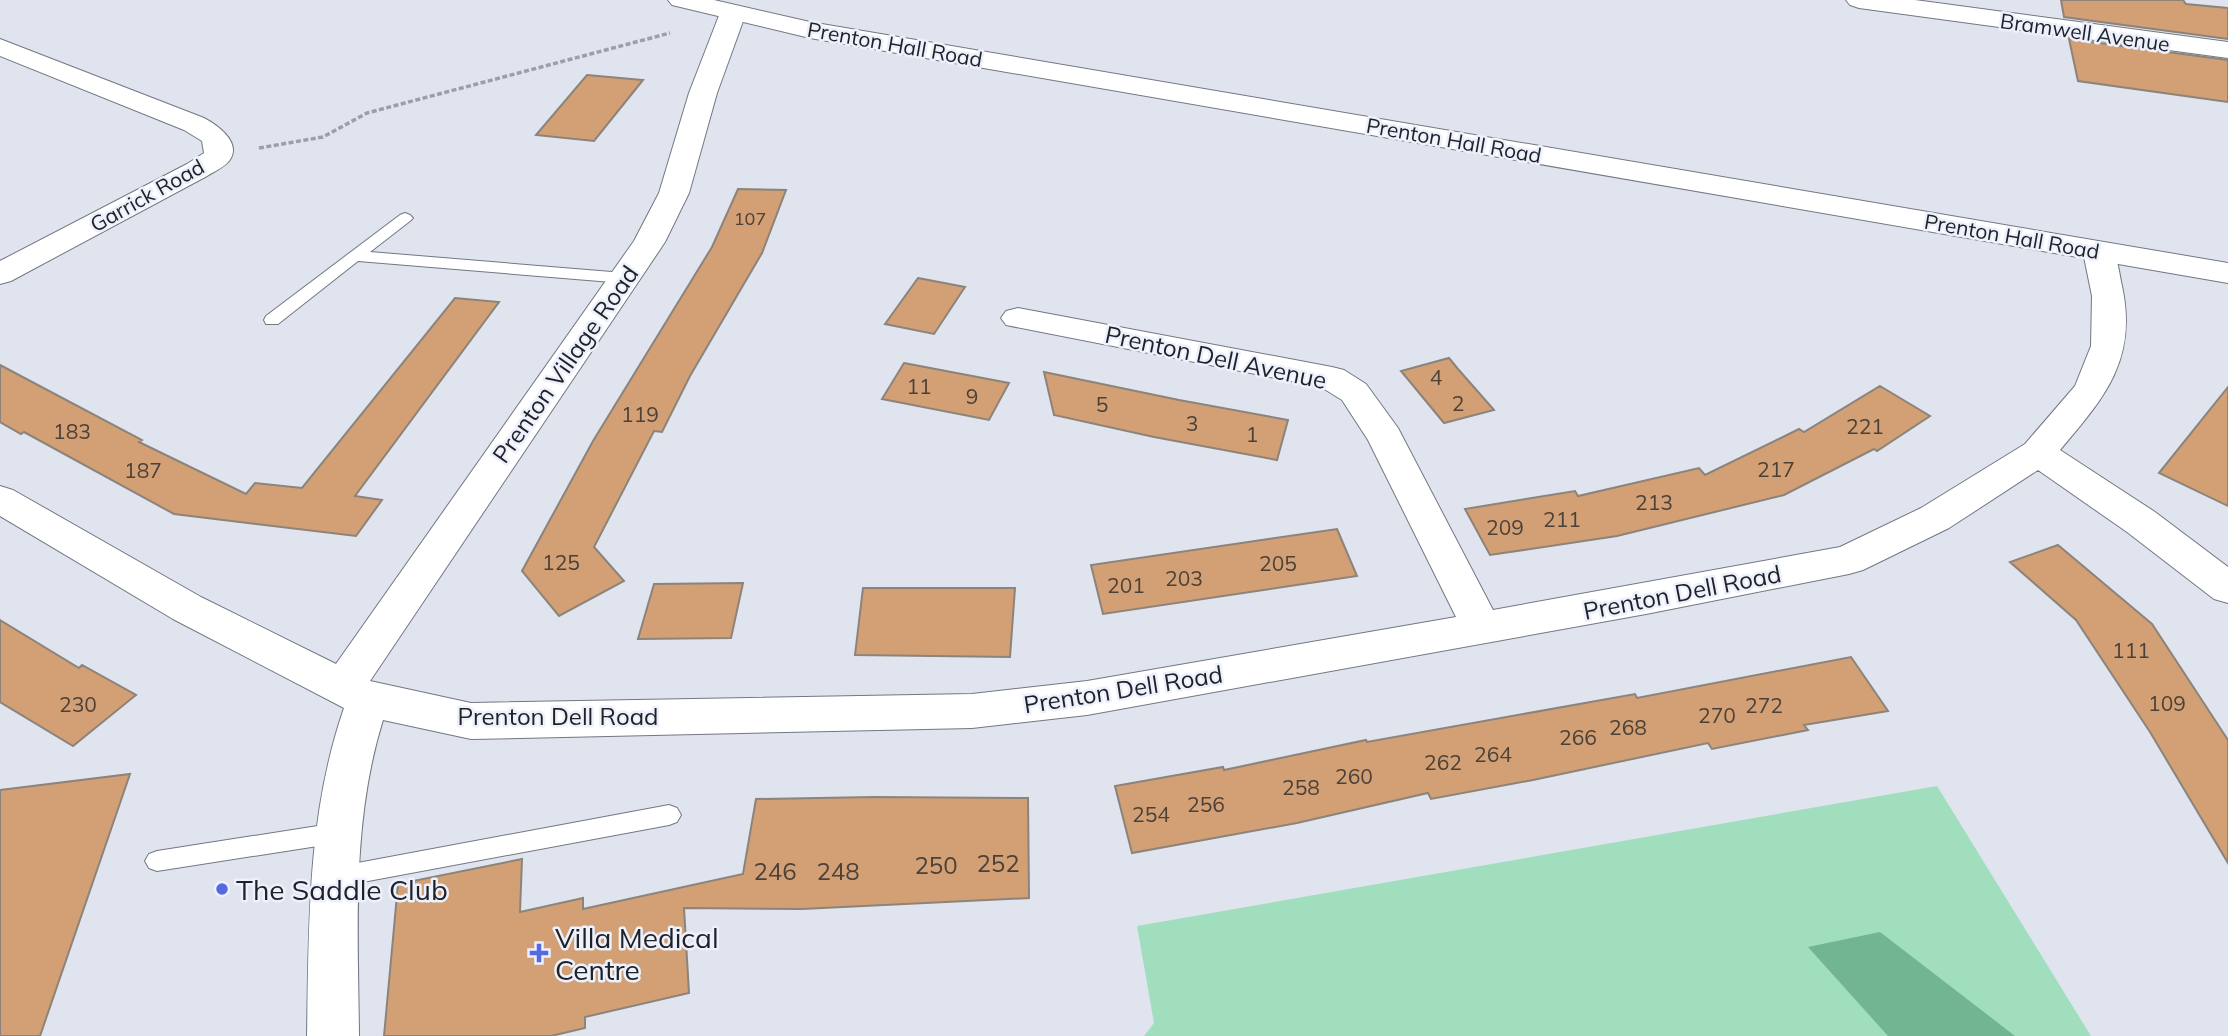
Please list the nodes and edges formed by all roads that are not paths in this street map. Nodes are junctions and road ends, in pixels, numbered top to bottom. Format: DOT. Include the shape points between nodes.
graph roads {
  1 [pos="681,0"];
  2 [pos="1859,0"];
  3 [pos="723,10"];
  4 [pos="2009,11"];
  5 [pos="0,47"];
  6 [pos="2228,50"];
  7 [pos="405,218"];
  8 [pos="2099,252"];
  9 [pos="355,256"];
  10 [pos="2228,273"];
  11 [pos="0,274"];
  12 [pos="624,278"];
  13 [pos="1017,318"];
  14 [pos="272,320"];
  15 [pos="2038,453"];
  16 [pos="0,499"];
  17 [pos="2228,588"];
  18 [pos="1482,628"];
  19 [pos="355,694"];
  20 [pos="668,815"];
  21 [pos="336,855"];
  22 [pos="157,861"];
  23 [pos="333,1036"];
  1 -- 3 [label="street, Prenton Hall Road"];
  2 -- 4 [label="street, Bramwell Avenue"];
  3 -- 8 [label="street, Prenton Hall Road" via="810,30"];
  3 -- 12 [label="street, Prenton Village Road" via="674,193"];
  4 -- 6 [label="street, Bramwell Avenue"];
  5 -- 11 [label="street, Garrick Road" via="194,124 214,135 219,146 218,156 197,170"];
  7 -- 9 [label="lane"];
  8 -- 10 [label="street, Prenton Hall Road"];
  8 -- 15 [label="street, Prenton Dell Road" via="2108,296 2108,346 2091,390"];
  9 -- 12 [label="lane"];
  9 -- 14 [label="lane"];
  12 -- 19 [label="street, Prenton Village Road"];
  13 -- 18 [label="street, Prenton Dell Avenue" via="1319,375 1354,392 1385,437"];
  15 -- 17 [label="street"];
  15 -- 18 [label="street, Prenton Dell Road" via="1935,517 1849,560"];
  16 -- 19 [label="street, Prenton Dell Road" via="187,608"];
  18 -- 19 [label="street, Prenton Dell Road" via="1087,698 972,711 471,721"];
  19 -- 21 [label="street, Prenton Village Road"];
  20 -- 21 [label="lane"];
  21 -- 22 [label="lane"];
  21 -- 23 [label="street, Prenton Village Road"];
}
